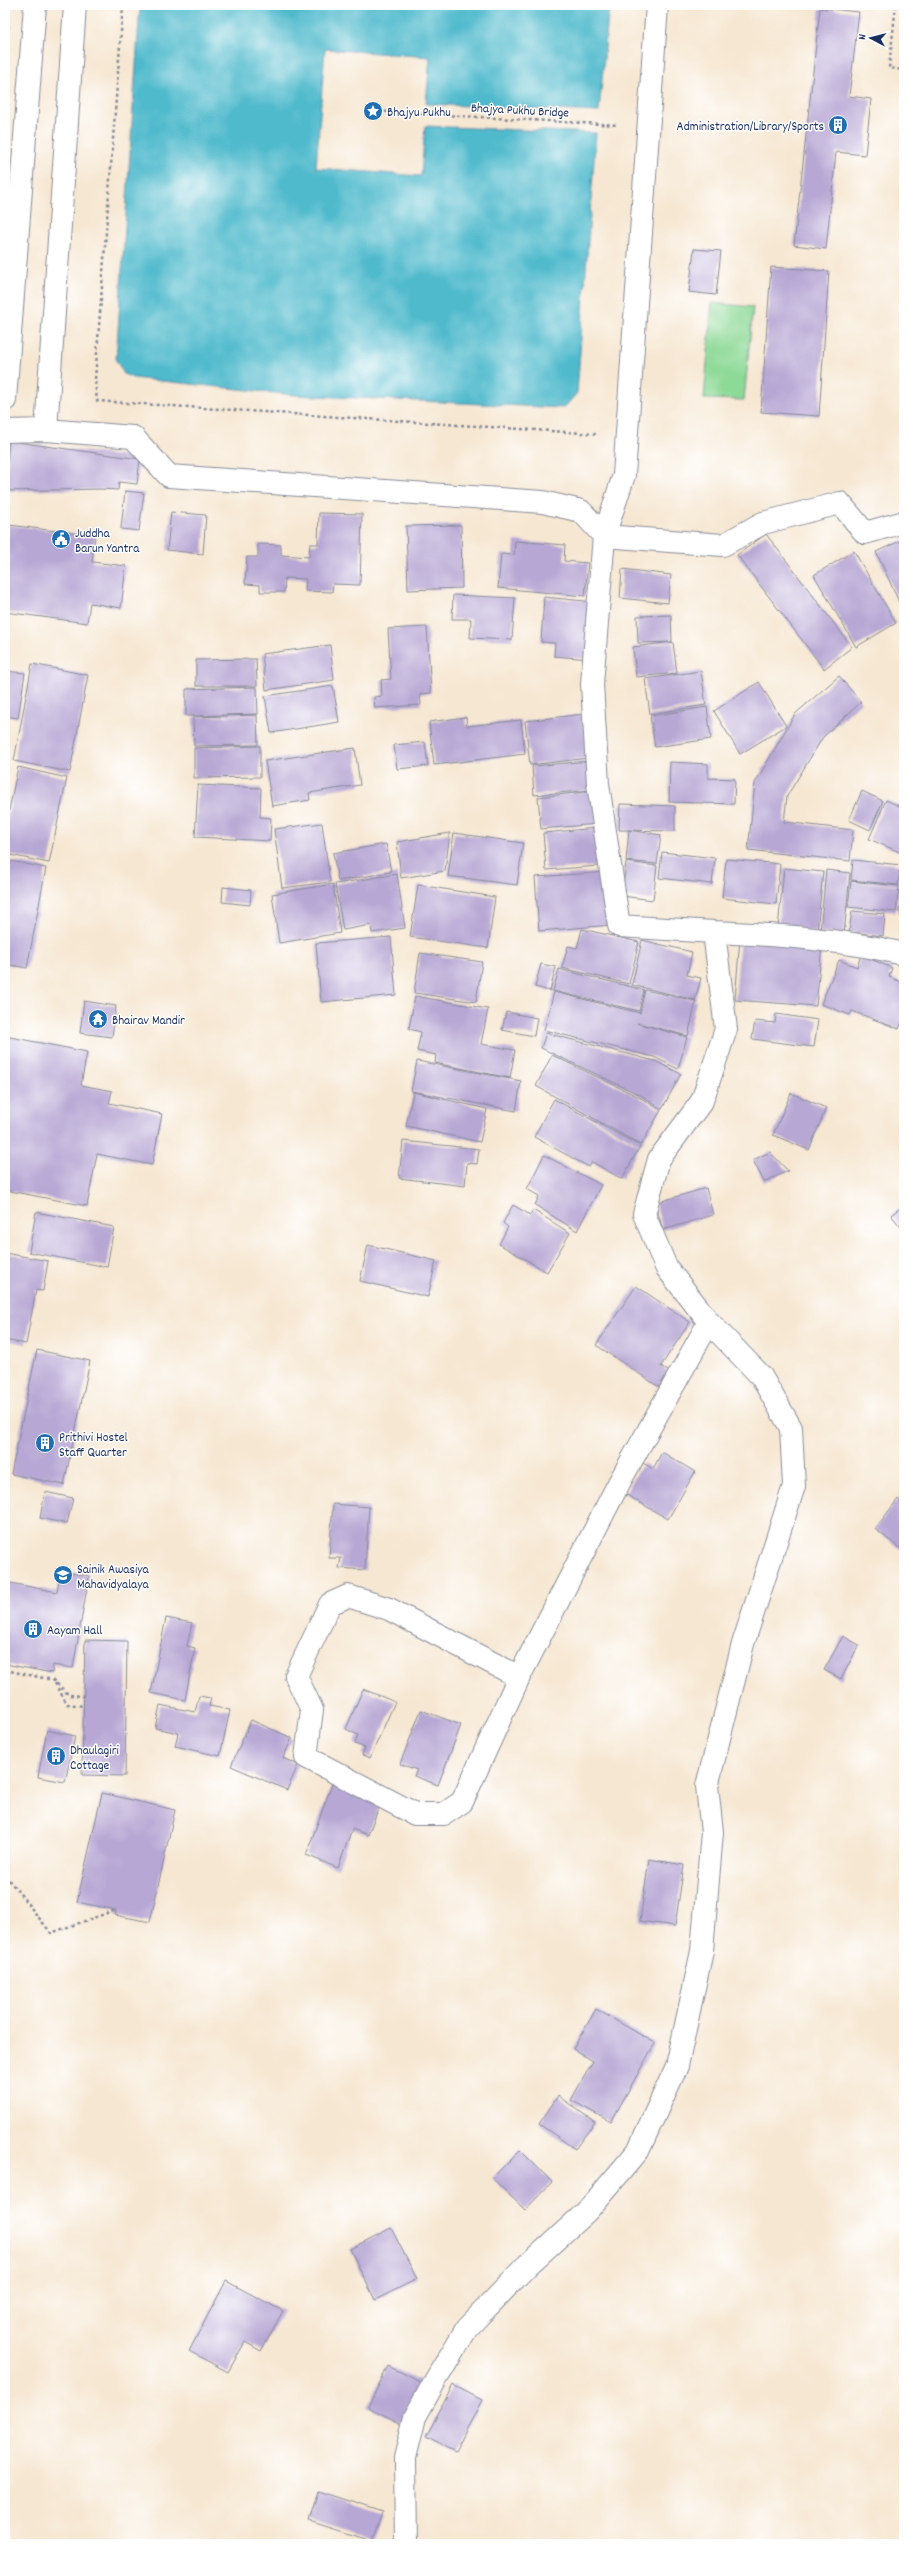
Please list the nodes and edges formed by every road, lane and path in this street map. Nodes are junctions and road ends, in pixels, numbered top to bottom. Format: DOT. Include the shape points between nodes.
graph roads {
  1 [pos="35,5"];
  2 [pos="75,5"];
  3 [pos="123,5"];
  4 [pos="657,5"];
  5 [pos="896,5"];
  6 [pos="904,70"];
  7 [pos="373,112"];
  8 [pos="620,117"];
  9 [pos="619,125"];
  10 [pos="618,133"];
  11 [pos="5,400"];
  12 [pos="596,426"];
  13 [pos="46,430"];
  14 [pos="5,431"];
  15 [pos="904,522"];
  16 [pos="604,536"];
  17 [pos="714,932"];
  18 [pos="904,954"];
  19 [pos="709,1322"];
  20 [pos="5,1670"];
  21 [pos="9,1670"];
  22 [pos="518,1677"];
  23 [pos="53,1680"];
  24 [pos="5,1693"];
  25 [pos="84,1696"];
  26 [pos="83,1706"];
  27 [pos="5,1876"];
  28 [pos="116,1910"];
  29 [pos="406,2544"];
  1 -- 11 [label="street"];
  2 -- 13 [label="street"];
  3 -- 12 [label="path" via="95,380 97,401 596,434"];
  4 -- 16 [label="street" via="624,475"];
  5 -- 6 [label="path" via="889,68"];
  7 -- 9 [label="path, Bhajya Pukhu Bridge"];
  8 -- 9 [label="path"];
  9 -- 10 [label="path"];
  13 -- 14 [label="street"];
  13 -- 16 [label="street" via="133,437 169,476 543,502 581,511"];
  15 -- 16 [label="street" via="865,533 840,503 763,523 723,545"];
  16 -- 17 [label="street" via="592,684 598,784 619,926"];
  17 -- 18 [label="street" via="775,935 877,947"];
  17 -- 19 [label="street" via="726,1029 702,1101 658,1159 644,1214 666,1267"];
  19 -- 22 [label="street" via="620,1481"];
  19 -- 29 [label="street" via="761,1376 791,1428 794,1486 743,1644 707,1786 712,1832 702,1952 677,2066 638,2151 587,2211 527,2266 467,2328 435,2381 415,2418 405,2458"];
  20 -- 21 [label="path"];
  21 -- 23 [label="path"];
  21 -- 24 [label="path"];
  22 -- 22 [label="street" via="462,1802 444,1814 415,1814 306,1757 312,1710 296,1676 330,1604 348,1596 389,1609"];
  23 -- 25 [label="path" via="69,1695"];
  23 -- 26 [label="path" via="68,1704"];
  27 -- 28 [label="path" via="51,1933"];
}
